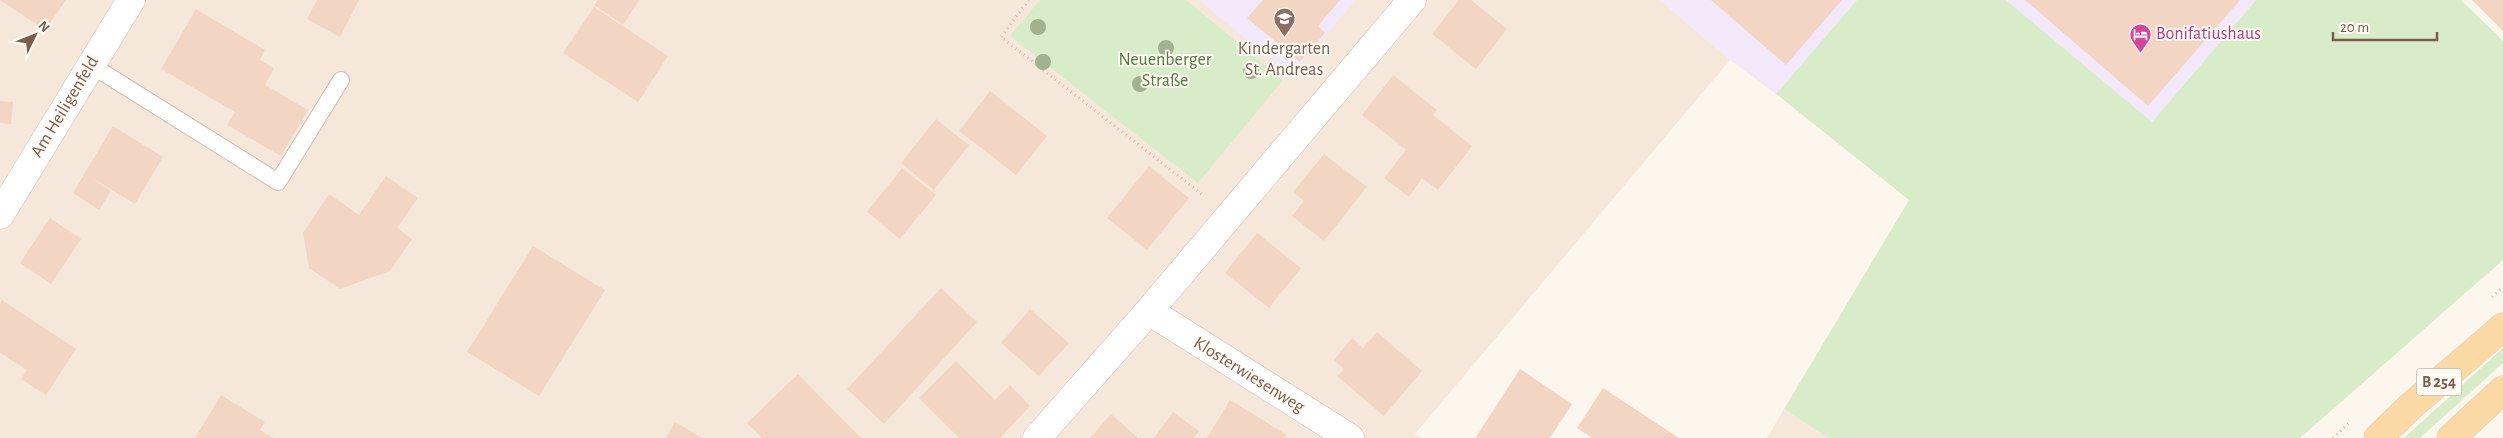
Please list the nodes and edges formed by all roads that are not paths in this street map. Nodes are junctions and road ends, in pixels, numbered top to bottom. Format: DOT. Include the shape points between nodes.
graph roads {
  1 [pos="131,0"];
  2 [pos="1412,0"];
  3 [pos="91,65"];
  4 [pos="341,80"];
  5 [pos="0,214"];
  6 [pos="1149,312"];
  7 [pos="2503,327"];
  8 [pos="2503,390"];
  9 [pos="1037,438"];
  10 [pos="1350,438"];
  11 [pos="2378,438"];
  12 [pos="2451,438"];
  1 -- 3 [label="street, Am Heiligenfeld"];
  2 -- 6 [label="street"];
  3 -- 4 [label="lane" via="278,182"];
  3 -- 5 [label="street, Am Heiligenfeld"];
  6 -- 9 [label="street"];
  6 -- 10 [label="street, Klosterwiesenweg"];
  7 -- 11 [label="main road, B 254"];
  8 -- 12 [label="main road, B 254"];
}
